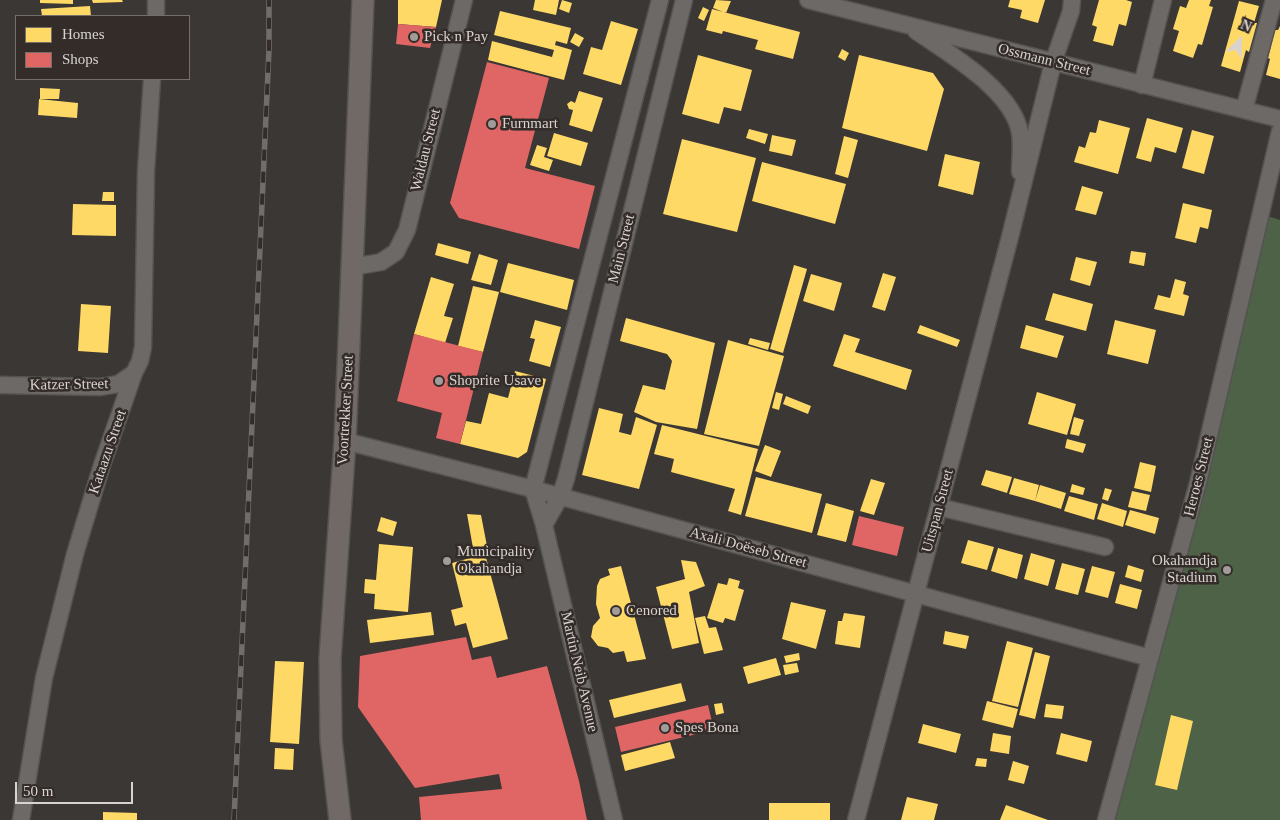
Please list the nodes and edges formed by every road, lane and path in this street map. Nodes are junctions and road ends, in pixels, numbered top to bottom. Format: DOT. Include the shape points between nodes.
graph roads {
  1 [pos="156,0"];
  2 [pos="363,0"];
  3 [pos="464,0"];
  4 [pos="660,0"];
  5 [pos="684,0"];
  6 [pos="808,0"];
  7 [pos="1072,0"];
  8 [pos="1163,0"];
  9 [pos="1274,0"];
  10 [pos="156,15"];
  11 [pos="906,25"];
  12 [pos="1053,63"];
  13 [pos="152,80"];
  14 [pos="1142,85"];
  15 [pos="1244,110"];
  16 [pos="1280,119"];
  17 [pos="1280,131"];
  18 [pos="1019,202"];
  19 [pos="352,267"];
  20 [pos="134,373"];
  21 [pos="0,384"];
  22 [pos="345,441"];
  23 [pos="533,490"];
  24 [pos="560,497"];
  25 [pos="939,507"];
  26 [pos="544,525"];
  27 [pos="1105,547"];
  28 [pos="914,594"];
  29 [pos="1150,658"];
  30 [pos="21,820"];
  31 [pos="340,820"];
  32 [pos="614,820"];
  33 [pos="856,820"];
  34 [pos="1106,820"];
  1 -- 10 [label="street"];
  2 -- 19 [label="main road, Voortrekker Street"];
  3 -- 19 [label="street, Waldau Street" via="407,230 396,252 381,262"];
  4 -- 23 [label="street, Main Street"];
  5 -- 24 [label="street, Main Street"];
  6 -- 11 [label="street, Ossmann Street"];
  7 -- 12 [label="street, Uitspan Street"];
  8 -- 14 [label="street"];
  9 -- 15 [label="street"];
  11 -- 12 [label="street, Ossmann Street"];
  11 -- 18 [label="street, Uitspan Street" via="965,64 1002,98 1015,116 1021,134"];
  12 -- 14 [label="street, Ossmann Street"];
  12 -- 18 [label="street, Uitspan Street"];
  13 -- 20 [label="street, Kataazu Street" via="146,171 143,346"];
  14 -- 15 [label="street, Ossmann Street"];
  15 -- 16 [label="street, Ossmann Street"];
  17 -- 29 [label="street, Heroes Street" via="1198,483"];
  18 -- 25 [label="street, Uitspan Street"];
  19 -- 22 [label="main road, Voortrekker Street"];
  20 -- 21 [label="street, Katzer Street" via="118,384 100,387"];
  20 -- 30 [label="street, Kataazu Street" via="75,554 44,678"];
  22 -- 23 [label="street, Axali Doëseb Street"];
  22 -- 31 [label="main road, Voortrekker Street" via="330,659 331,740"];
  23 -- 24 [label="street, Axali Doëseb Street"];
  23 -- 26 [label="street, Martin Neib Avenue"];
  24 -- 26 [label="street"];
  24 -- 28 [label="street, Axali Doëseb Street"];
  25 -- 27 [label="street"];
  25 -- 28 [label="street, Uitspan Street"];
  26 -- 32 [label="street, Martin Neib Avenue"];
  28 -- 29 [label="street, Axali Doëseb Street"];
  28 -- 33 [label="street, Uitspan Street"];
  29 -- 34 [label="street, Heroes Street"];
}
